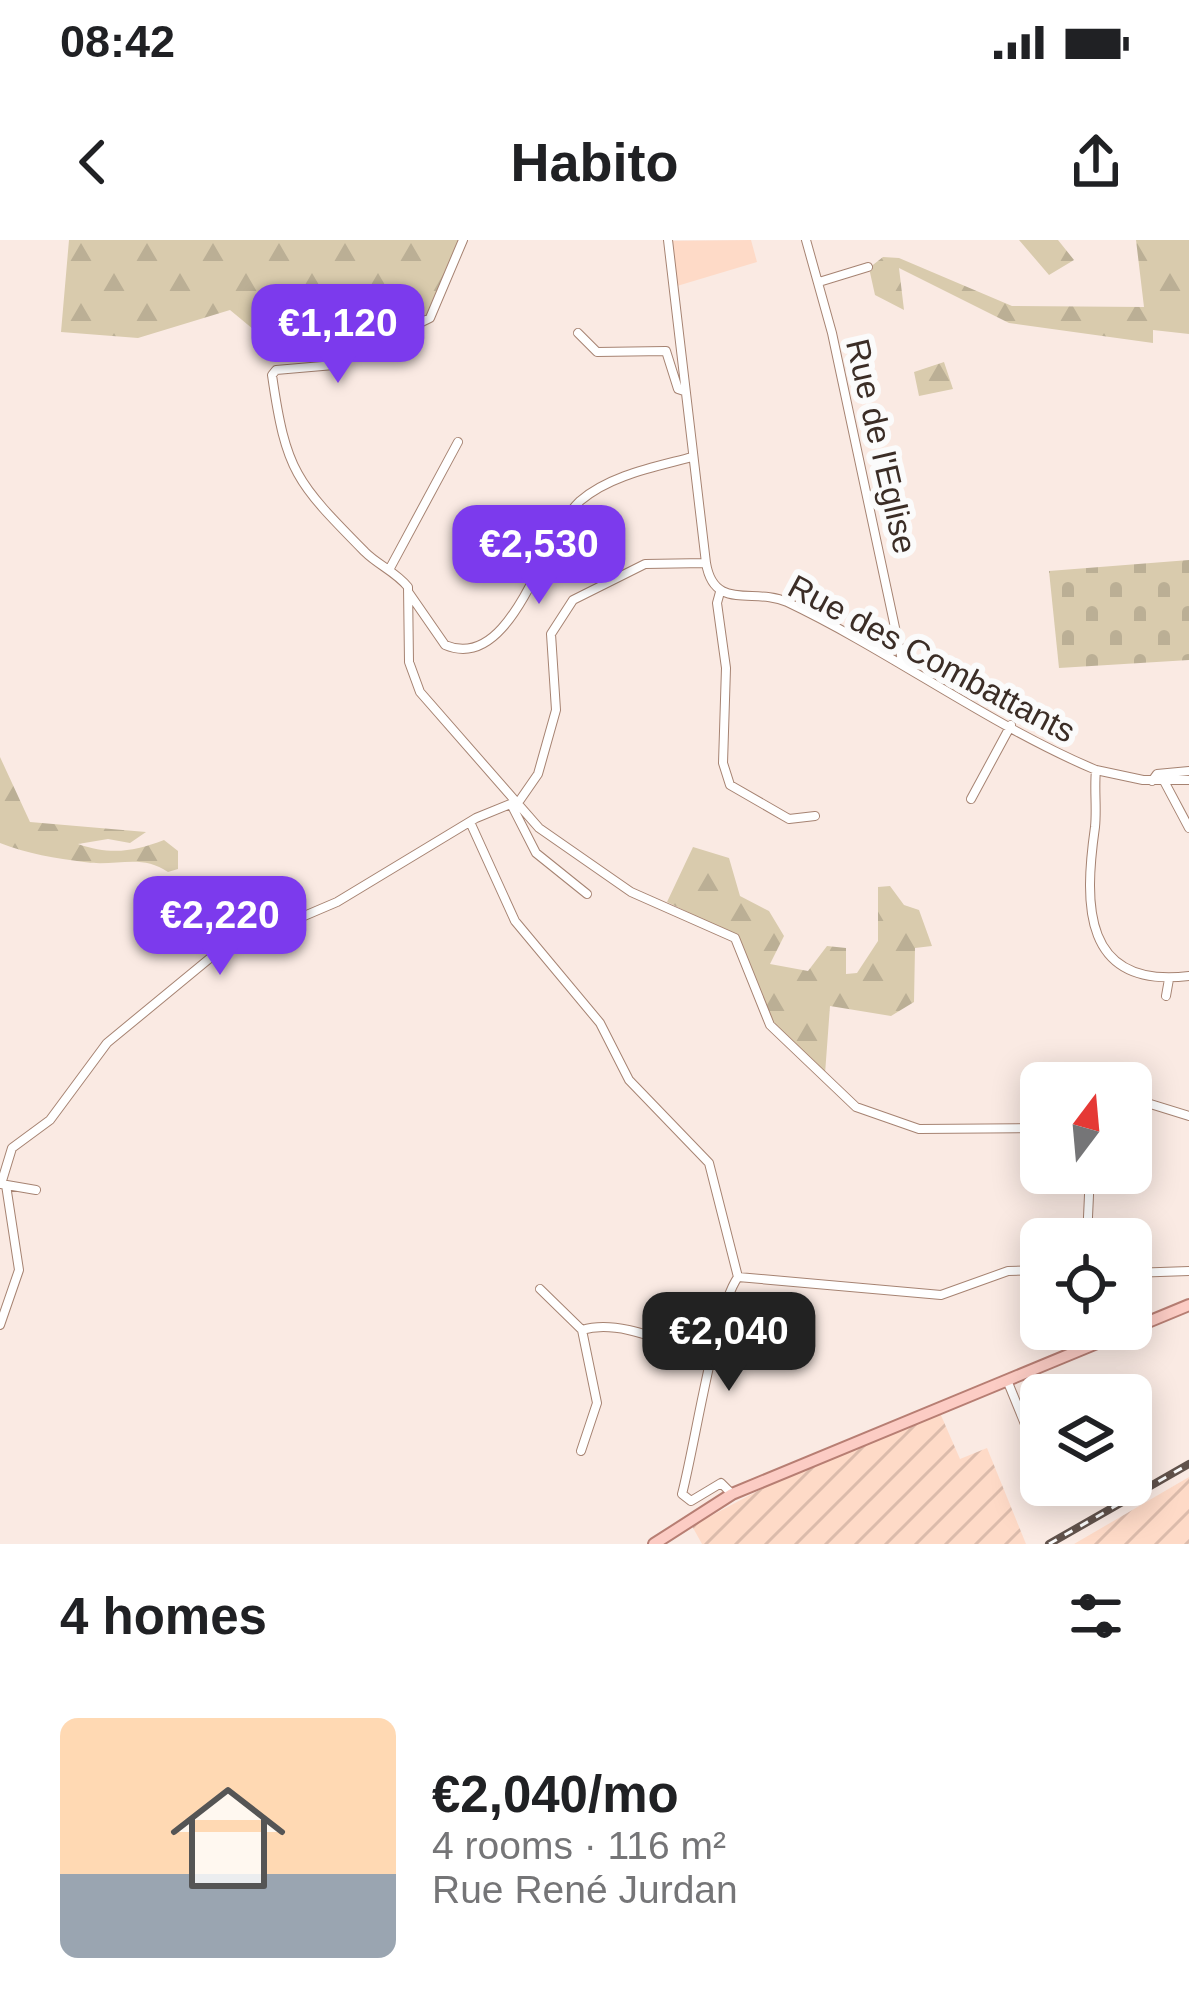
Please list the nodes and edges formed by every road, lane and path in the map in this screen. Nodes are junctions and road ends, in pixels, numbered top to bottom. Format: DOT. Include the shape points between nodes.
graph roads {
  1 [pos="463,240"];
  2 [pos="668,240"];
  3 [pos="806,240"];
  4 [pos="868,267"];
  5 [pos="819,282"];
  6 [pos="578,333"];
  7 [pos="684,391"];
  8 [pos="458,442"];
  9 [pos="692,457"];
  10 [pos="706,563"];
  11 [pos="389,569"];
  12 [pos="720,592"];
  13 [pos="409,593"];
  14 [pos="903,664"];
  15 [pos="1011,724"];
  16 [pos="1096,770"];
  17 [pos="1189,771"];
  18 [pos="1189,780"];
  19 [pos="1152,781"];
  20 [pos="1164,781"];
  21 [pos="971,799"];
  22 [pos="515,802"];
  23 [pos="815,816"];
  24 [pos="470,822"];
  25 [pos="1189,828"];
  26 [pos="586,894"];
  27 [pos="1189,976"];
  28 [pos="1169,979"];
  29 [pos="1166,996"];
  30 [pos="1152,1105"];
  31 [pos="1189,1116"];
  32 [pos="1020,1128"];
  33 [pos="2,1184"];
  34 [pos="36,1190"];
  35 [pos="1020,1271"];
  36 [pos="1189,1271"];
  37 [pos="1152,1272"];
  38 [pos="738,1277"];
  39 [pos="540,1289"];
  40 [pos="1189,1305"];
  41 [pos="0,1325"];
  42 [pos="582,1330"];
  43 [pos="710,1356"];
  44 [pos="1006,1380"];
  45 [pos="1020,1414"];
  46 [pos="580,1451"];
  47 [pos="733,1494"];
  48 [pos="654,1544"];
  1 -- 11 [label="street" via="429,319 334,364 272,374 292,469"];
  2 -- 7 [label="street"];
  3 -- 5 [label="street, Rue de l'Eglise"];
  4 -- 5 [label="street"];
  5 -- 14 [label="street, Rue de l'Eglise"];
  6 -- 7 [label="street" via="597,352 666,351"];
  7 -- 9 [label="street"];
  8 -- 11 [label="street"];
  9 -- 10 [label="street"];
  9 -- 13 [label="street" via="619,478 574,507 484,646 445,645"];
  10 -- 12 [label="street"];
  10 -- 22 [label="street" via="645,564 563,610 548,650 554,718 538,774"];
  11 -- 13 [label="street"];
  12 -- 14 [label="street, Rue des Combattants" via="786,601"];
  12 -- 23 [label="street" via="730,785 782,816"];
  13 -- 22 [label="street" via="409,662 420,692"];
  14 -- 15 [label="street, Rue des Combattants"];
  15 -- 16 [label="street, Rue des Combattants"];
  15 -- 21 [label="street"];
  16 -- 19 [label="street, Rue des Combattants"];
  16 -- 28 [label="street" via="1086,886 1091,920 1119,963"];
  17 -- 19 [label="street"];
  18 -- 20 [label="street, Rue des Combattants"];
  19 -- 20 [label="street, Rue des Combattants"];
  20 -- 25 [label="street"];
  22 -- 24 [label="street"];
  22 -- 26 [label="street" via="536,853"];
  22 -- 32 [label="street" via="617,884 734,938 770,1025 856,1107 920,1129"];
  24 -- 33 [label="street" via="337,902 215,954 107,1042 50,1120 12,1148"];
  24 -- 38 [label="street" via="515,921 600,1023 633,1085 706,1157"];
  27 -- 28 [label="street"];
  28 -- 29 [label="street"];
  30 -- 31 [label="street"];
  33 -- 34 [label="street"];
  33 -- 41 [label="street" via="19,1270"];
  35 -- 38 [label="street" via="940,1295"];
  36 -- 37 [label="street"];
  38 -- 43 [label="street"];
  39 -- 42 [label="street"];
  40 -- 44 [label="main road"];
  42 -- 43 [label="street" via="657,1338"];
  42 -- 46 [label="street" via="597,1403"];
  43 -- 47 [label="street" via="682,1494 691,1501 721,1483"];
  44 -- 45 [label="street"];
  44 -- 47 [label="main road"];
  47 -- 48 [label="main road"];
}
